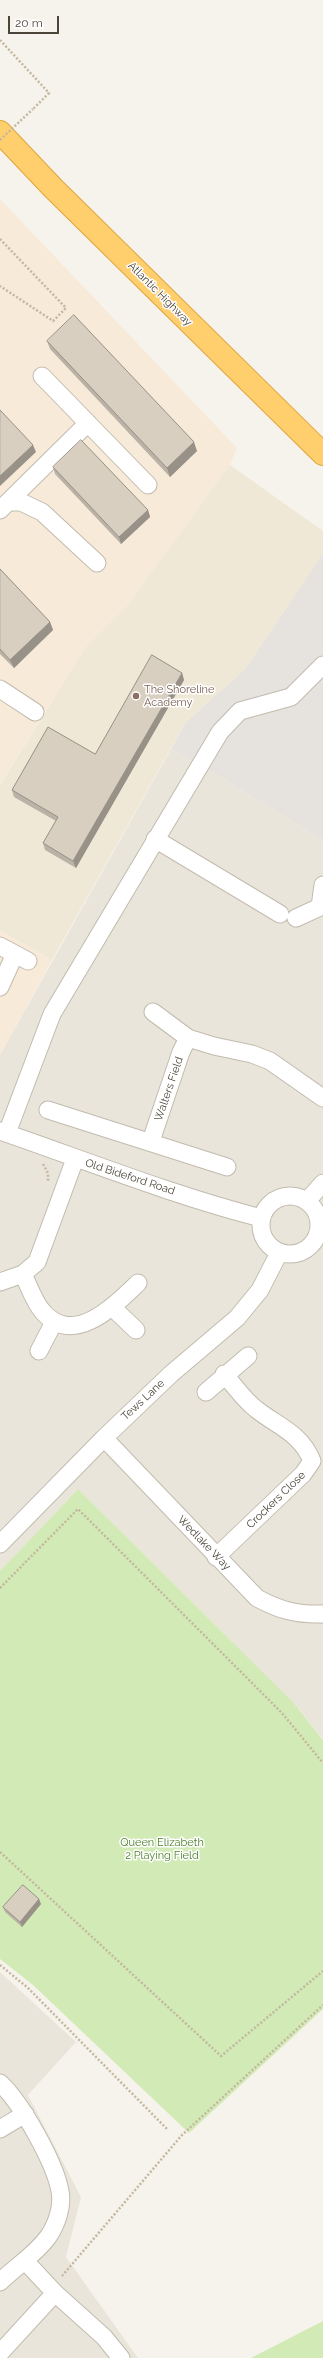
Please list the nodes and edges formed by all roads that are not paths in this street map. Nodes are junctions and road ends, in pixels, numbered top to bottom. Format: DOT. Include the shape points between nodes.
graph roads {
  1 [pos="0,132"];
  2 [pos="42,376"];
  3 [pos="88,423"];
  4 [pos="323,454"];
  5 [pos="148,485"];
  6 [pos="4,506"];
  7 [pos="97,563"];
  8 [pos="323,665"];
  9 [pos="0,689"];
  10 [pos="35,712"];
  11 [pos="152,844"];
  12 [pos="323,885"];
  13 [pos="241,903"];
  14 [pos="321,909"];
  15 [pos="280,914"];
  16 [pos="296,918"];
  17 [pos="0,946"];
  18 [pos="0,987"];
  19 [pos="153,1012"];
  20 [pos="188,1038"];
  21 [pos="323,1098"];
  22 [pos="48,1110"];
  23 [pos="3,1132"];
  24 [pos="151,1141"];
  25 [pos="75,1159"];
  26 [pos="227,1167"];
  27 [pos="323,1183"];
  28 [pos="307,1201"];
  29 [pos="261,1218"];
  30 [pos="320,1241"];
  31 [pos="279,1253"];
  32 [pos="23,1274"];
  33 [pos="0,1282"];
  34 [pos="138,1283"];
  35 [pos="113,1308"];
  36 [pos="54,1322"];
  37 [pos="136,1330"];
  38 [pos="39,1351"];
  39 [pos="248,1356"];
  40 [pos="224,1374"];
  41 [pos="206,1392"];
  42 [pos="104,1438"];
  43 [pos="0,1544"];
  44 [pos="216,1556"];
  45 [pos="323,1614"];
  46 [pos="0,2083"];
  47 [pos="25,2114"];
  48 [pos="0,2129"];
  49 [pos="26,2262"];
  50 [pos="0,2282"];
  51 [pos="55,2293"];
  52 [pos="0,2353"];
  53 [pos="121,2358"];
  1 -- 4 [label="highway, Atlantic Highway" via="59,194"];
  2 -- 3 [label="street"];
  3 -- 5 [label="street"];
  3 -- 6 [label="street"];
  6 -- 7 [label="street" via="21,502 42,512"];
  8 -- 11 [label="street" via="291,697 240,711 220,732"];
  9 -- 10 [label="street"];
  11 -- 13 [label="street"];
  11 -- 15 [label="street"];
  11 -- 23 [label="street" via="52,1014"];
  12 -- 14 [label="street"];
  14 -- 16 [label="street"];
  17 -- 18 [label="street" via="21,958"];
  19 -- 20 [label="street"];
  20 -- 21 [label="street" via="270,1061 317,1091"];
  20 -- 24 [label="street, Walters Field"];
  22 -- 24 [label="street"];
  23 -- 25 [label="street, Old Bideford Road"];
  24 -- 26 [label="street"];
  25 -- 29 [label="street, Old Bideford Road" via="215,1206"];
  25 -- 32 [label="street" via="37,1262"];
  27 -- 28 [label="street"];
  28 -- 29 [label="street" via="295,1196 285,1196 270,1204"];
  28 -- 30 [label="street" via="314,1208 319,1220"];
  29 -- 31 [label="street" via="263,1237 270,1247"];
  30 -- 31 [label="street" via="297,1254"];
  31 -- 42 [label="street, Tews Lane" via="260,1290 237,1318 171,1374"];
  32 -- 33 [label="street"];
  32 -- 36 [label="street" via="42,1311"];
  34 -- 35 [label="street"];
  35 -- 36 [label="street" via="76,1327"];
  35 -- 37 [label="street"];
  36 -- 38 [label="street"];
  39 -- 40 [label="street"];
  40 -- 41 [label="street"];
  40 -- 44 [label="street, Crockers Close" via="256,1409 285,1427 309,1453 312,1461 303,1474"];
  42 -- 43 [label="street, Tews Lane"];
  42 -- 44 [label="street, Wedlake Way"];
  44 -- 45 [label="street, Wedlake Way" via="257,1598 275,1608 289,1613"];
  46 -- 47 [label="street"];
  47 -- 48 [label="street"];
  47 -- 49 [label="street" via="55,2175 60,2191 57,2222 48,2237"];
  49 -- 50 [label="street" via="11,2271"];
  49 -- 51 [label="street"];
  51 -- 52 [label="street"];
  51 -- 53 [label="street" via="104,2337"];
}
